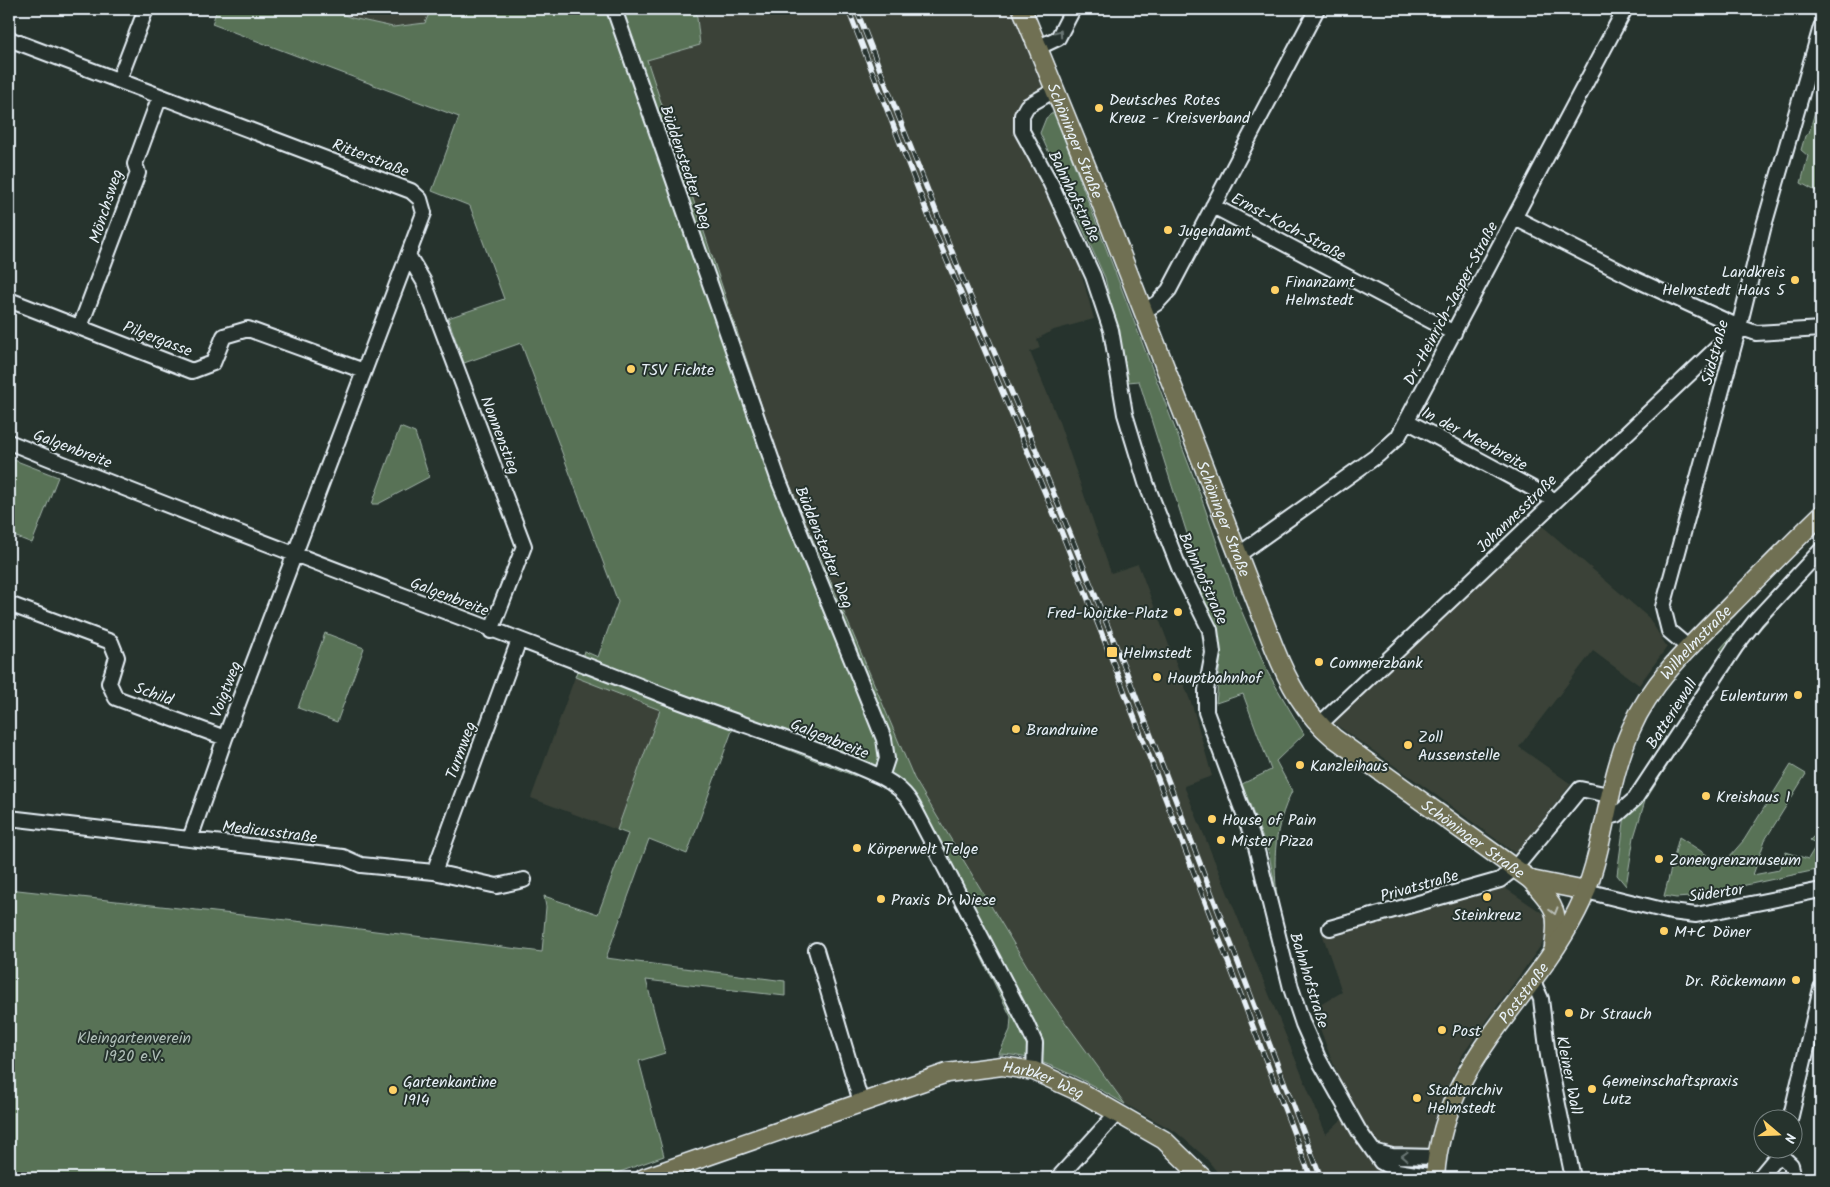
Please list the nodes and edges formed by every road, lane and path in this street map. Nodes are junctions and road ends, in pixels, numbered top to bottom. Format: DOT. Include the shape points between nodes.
graph roads {
  1 [pos="146,9"];
  2 [pos="614,9"];
  3 [pos="1022,9"];
  4 [pos="1073,9"];
  5 [pos="1317,9"];
  6 [pos="1626,9"];
  7 [pos="1821,27"];
  8 [pos="9,39"];
  9 [pos="1037,48"];
  10 [pos="119,80"];
  11 [pos="1054,90"];
  12 [pos="160,96"];
  13 [pos="1213,206"];
  14 [pos="1515,218"];
  15 [pos="408,255"];
  16 [pos="9,300"];
  17 [pos="1143,312"];
  18 [pos="80,326"];
  19 [pos="1740,327"];
  20 [pos="1821,329"];
  21 [pos="1454,333"];
  22 [pos="364,371"];
  23 [pos="1407,422"];
  24 [pos="9,442"];
  25 [pos="1554,500"];
  26 [pos="1821,515"];
  27 [pos="1821,550"];
  28 [pos="295,553"];
  29 [pos="1238,555"];
  30 [pos="9,604"];
  31 [pos="492,630"];
  32 [pos="519,640"];
  33 [pos="1689,648"];
  34 [pos="1319,725"];
  35 [pos="225,738"];
  36 [pos="881,777"];
  37 [pos="1609,795"];
  38 [pos="9,818"];
  39 [pos="1604,818"];
  40 [pos="190,839"];
  41 [pos="1514,868"];
  42 [pos="434,872"];
  43 [pos="524,880"];
  44 [pos="1531,880"];
  45 [pos="1821,890"];
  46 [pos="1586,891"];
  47 [pos="1330,928"];
  48 [pos="1554,949"];
  49 [pos="816,950"];
  50 [pos="1532,979"];
  51 [pos="1821,988"];
  52 [pos="1034,1072"];
  53 [pos="861,1102"];
  54 [pos="1792,1110"];
  55 [pos="1117,1113"];
  56 [pos="1373,1151"];
  57 [pos="1437,1157"];
  58 [pos="1773,1160"];
  59 [pos="1786,1160"];
  60 [pos="644,1178"];
  61 [pos="1058,1178"];
  62 [pos="1204,1178"];
  63 [pos="1435,1178"];
  64 [pos="1572,1178"];
  65 [pos="1760,1178"];
  66 [pos="1794,1178"];
  1 -- 10 [label="street"];
  2 -- 36 [label="street, Büddenstedter Weg" via="779,481 884,739 887,759"];
  3 -- 9 [label="main road, Schöninger Straße"];
  9 -- 4 [label="street, one-way" via="1058,38"];
  5 -- 13 [label="street"];
  6 -- 14 [label="street, Dr.-Heinrich-Jasper-Straße"];
  7 -- 19 [label="street, Südstraße" via="1763,228"];
  8 -- 10 [label="street, Ritterstraße"];
  9 -- 11 [label="main road, Schöninger Straße"];
  10 -- 12 [label="street, Ritterstraße"];
  11 -- 17 [label="main road, Schöninger Straße"];
  11 -- 56 [label="street, Bahnhofstraße" via="1027,106 1022,115 1022,131 1051,184 1093,276 1111,330 1125,414 1146,483 1180,570 1210,630 1213,653 1206,690 1206,712 1261,862 1296,1005 1318,1058"];
  12 -- 15 [label="street, Ritterstraße" via="411,191 420,200 424,213"];
  12 -- 18 [label="street, Mönchsweg" via="134,164 138,173"];
  13 -- 17 [label="street" via="1169,290"];
  13 -- 21 [label="street, Ernst-Koch-Straße"];
  14 -- 19 [label="street"];
  14 -- 21 [label="street, Dr.-Heinrich-Jasper-Straße"];
  15 -- 22 [label="street, Ritterstraße"];
  15 -- 31 [label="street, Nonnenstieg" via="424,282 524,546"];
  16 -- 18 [label="street, Pilgergasse"];
  17 -- 29 [label="main road, Schöninger Straße"];
  18 -- 22 [label="street, Pilgergasse" via="192,371 213,363 224,336 248,329"];
  19 -- 20 [label="street" via="1756,333"];
  19 -- 25 [label="street, Johannesstraße"];
  19 -- 33 [label="street, Südstraße" via="1663,607 1669,631"];
  21 -- 23 [label="street, Dr.-Heinrich-Jasper-Straße"];
  22 -- 28 [label="street, Ritterstraße"];
  23 -- 25 [label="street, In der Meerbreite"];
  23 -- 29 [label="street, Dr.-Heinrich-Jasper-Straße" via="1398,437 1378,455"];
  24 -- 28 [label="street, Galgenbreite"];
  25 -- 34 [label="street, Johannesstraße"];
  26 -- 33 [label="main road, Wilhelmstraße"];
  27 -- 39 [label="street, Batteriewall" via="1736,646 1635,799 1617,814"];
  28 -- 31 [label="street, Galgenbreite"];
  28 -- 35 [label="street, Voigtweg"];
  29 -- 34 [label="main road, Schöninger Straße" via="1291,686"];
  30 -- 35 [label="street, Schild" via="110,642 117,657 109,683 116,698"];
  31 -- 32 [label="street, Galgenbreite"];
  32 -- 36 [label="street, Galgenbreite"];
  32 -- 42 [label="street, Turmweg"];
  33 -- 37 [label="main road, Wilhelmstraße" via="1660,681 1639,712"];
  34 -- 41 [label="main road, Schöninger Straße" via="1402,789"];
  35 -- 40 [label="street, Voigtweg"];
  36 -- 52 [label="street" via="900,789 910,801 1027,1025 1035,1043"];
  37 -- 39 [label="main road, Wilhelmstraße"];
  37 -- 41 [label="street" via="1580,789"];
  38 -- 40 [label="street, Medicusstraße"];
  39 -- 46 [label="main road, Wilhelmstraße"];
  40 -- 42 [label="street, Medicusstraße" via="343,857 361,865"];
  41 -- 44 [label="main road, Schöninger Straße"];
  41 -- 47 [label="street, Privatstraße" via="1500,880"];
  42 -- 43 [label="street, Medicusstraße" via="497,886"];
  44 -- 46 [label="main road, Schöninger Straße"];
  44 -- 48 [label="main road, one-way" via="1554,908 1557,928"];
  45 -- 46 [label="street, Südertor" via="1696,915"];
  46 -- 48 [label="main road, Poststraße" via="1578,911"];
  48 -- 50 [label="main road, Poststraße"];
  49 -- 53 [label="street"];
  50 -- 57 [label="main road, Poststraße" via="1459,1086 1445,1119"];
  50 -- 64 [label="street, Kleiner Wall" via="1541,999 1548,1056"];
  51 -- 54 [label="street"];
  52 -- 53 [label="main road, Harbker Weg" via="1002,1066 947,1073"];
  52 -- 55 [label="main road, Harbker Weg"];
  53 -- 60 [label="main road, Harbker Weg"];
  55 -- 61 [label="street"];
  55 -- 62 [label="main road, Harbker Weg" via="1164,1140"];
  57 -- 56 [label="street, one-way" via="1392,1156"];
  56 -- 63 [label="street, Bahnhofstraße" via="1381,1162 1397,1171"];
  57 -- 63 [label="main road, Poststraße"];
  58 -- 65 [label="street"];
  59 -- 66 [label="street"];
}
